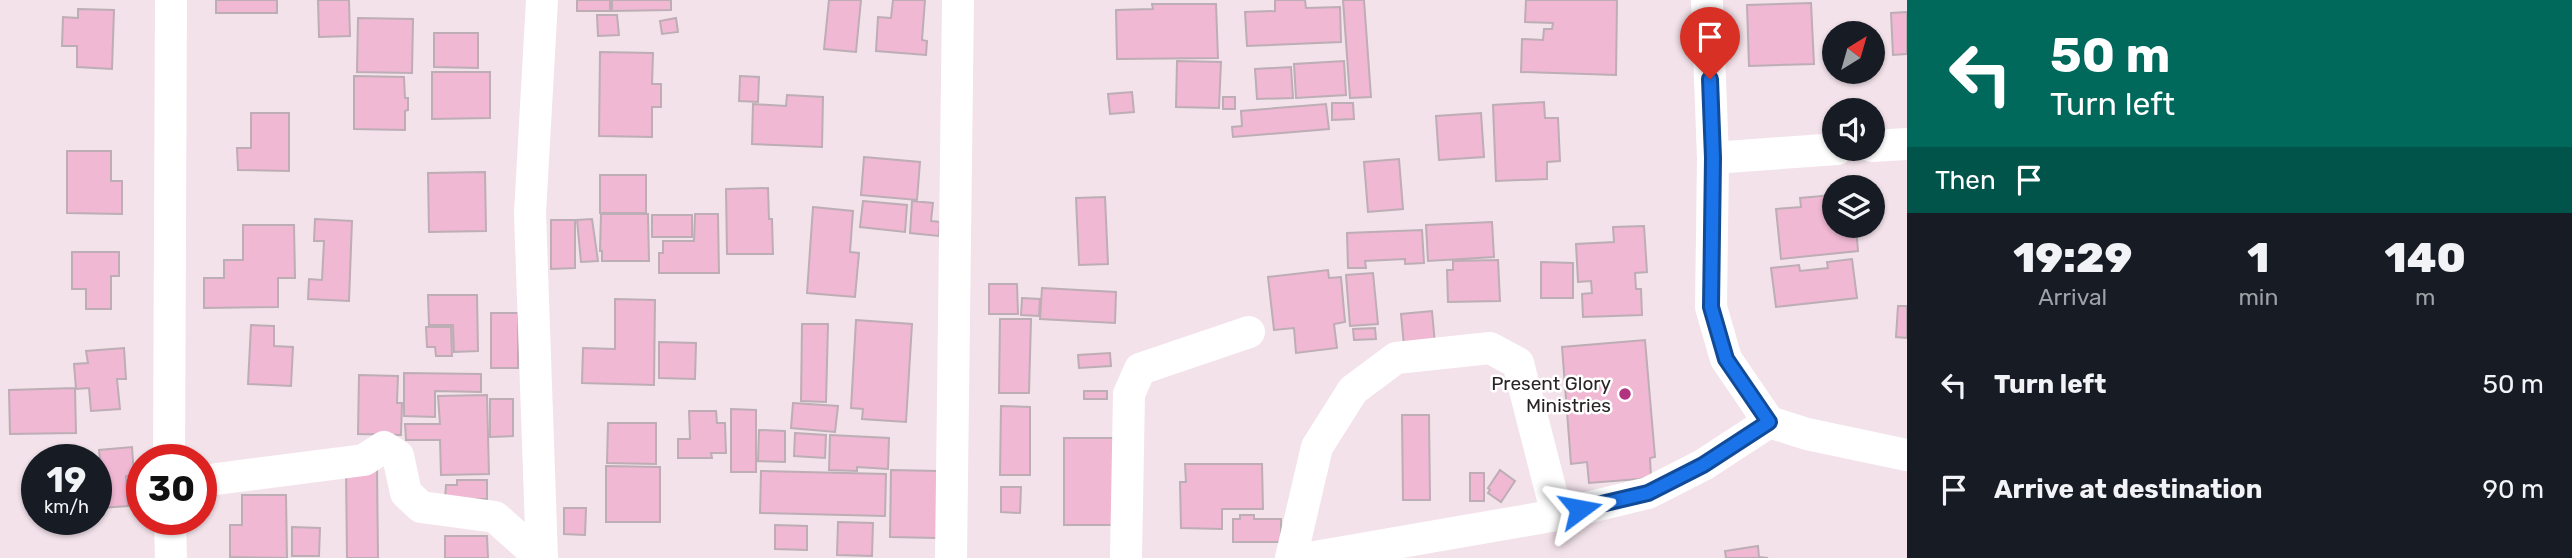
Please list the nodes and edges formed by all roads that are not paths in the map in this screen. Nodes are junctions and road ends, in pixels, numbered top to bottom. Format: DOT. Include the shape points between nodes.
graph roads {
  1 [pos="171,0"];
  2 [pos="542,0"];
  3 [pos="958,0"];
  4 [pos="1707,0"];
  5 [pos="1907,144"];
  6 [pos="1885,145"];
  7 [pos="1822,150"];
  8 [pos="1713,158"];
  9 [pos="1249,332"];
  10 [pos="1769,422"];
  11 [pos="169,444"];
  12 [pos="1907,455"];
  13 [pos="217,479"];
  14 [pos="1557,515"];
  15 [pos="170,535"];
  16 [pos="1368,553"];
  17 [pos="171,558"];
  18 [pos="541,558"];
  19 [pos="951,558"];
  20 [pos="1126,558"];
  21 [pos="1291,558"];
  22 [pos="1310,558"];
  1 -- 11 [label="street"];
  2 -- 18 [label="street" via="530,212"];
  3 -- 19 [label="street"];
  4 -- 8 [label="street"];
  5 -- 6 [label="street"];
  7 -- 8 [label="street"];
  8 -- 10 [label="street" via="1711,307 1726,359"];
  9 -- 20 [label="street" via="1140,369 1129,394"];
  10 -- 12 [label="street"];
  10 -- 14 [label="street" via="1703,465 1648,493"];
  13 -- 18 [label="street" via="364,460 384,447 398,456 406,493 421,507 495,517"];
  14 -- 16 [label="street"];
  14 -- 21 [label="street" via="1518,363 1490,348 1396,358 1353,390 1317,447"];
  15 -- 17 [label="street"];
  16 -- 22 [label="street"];
}
